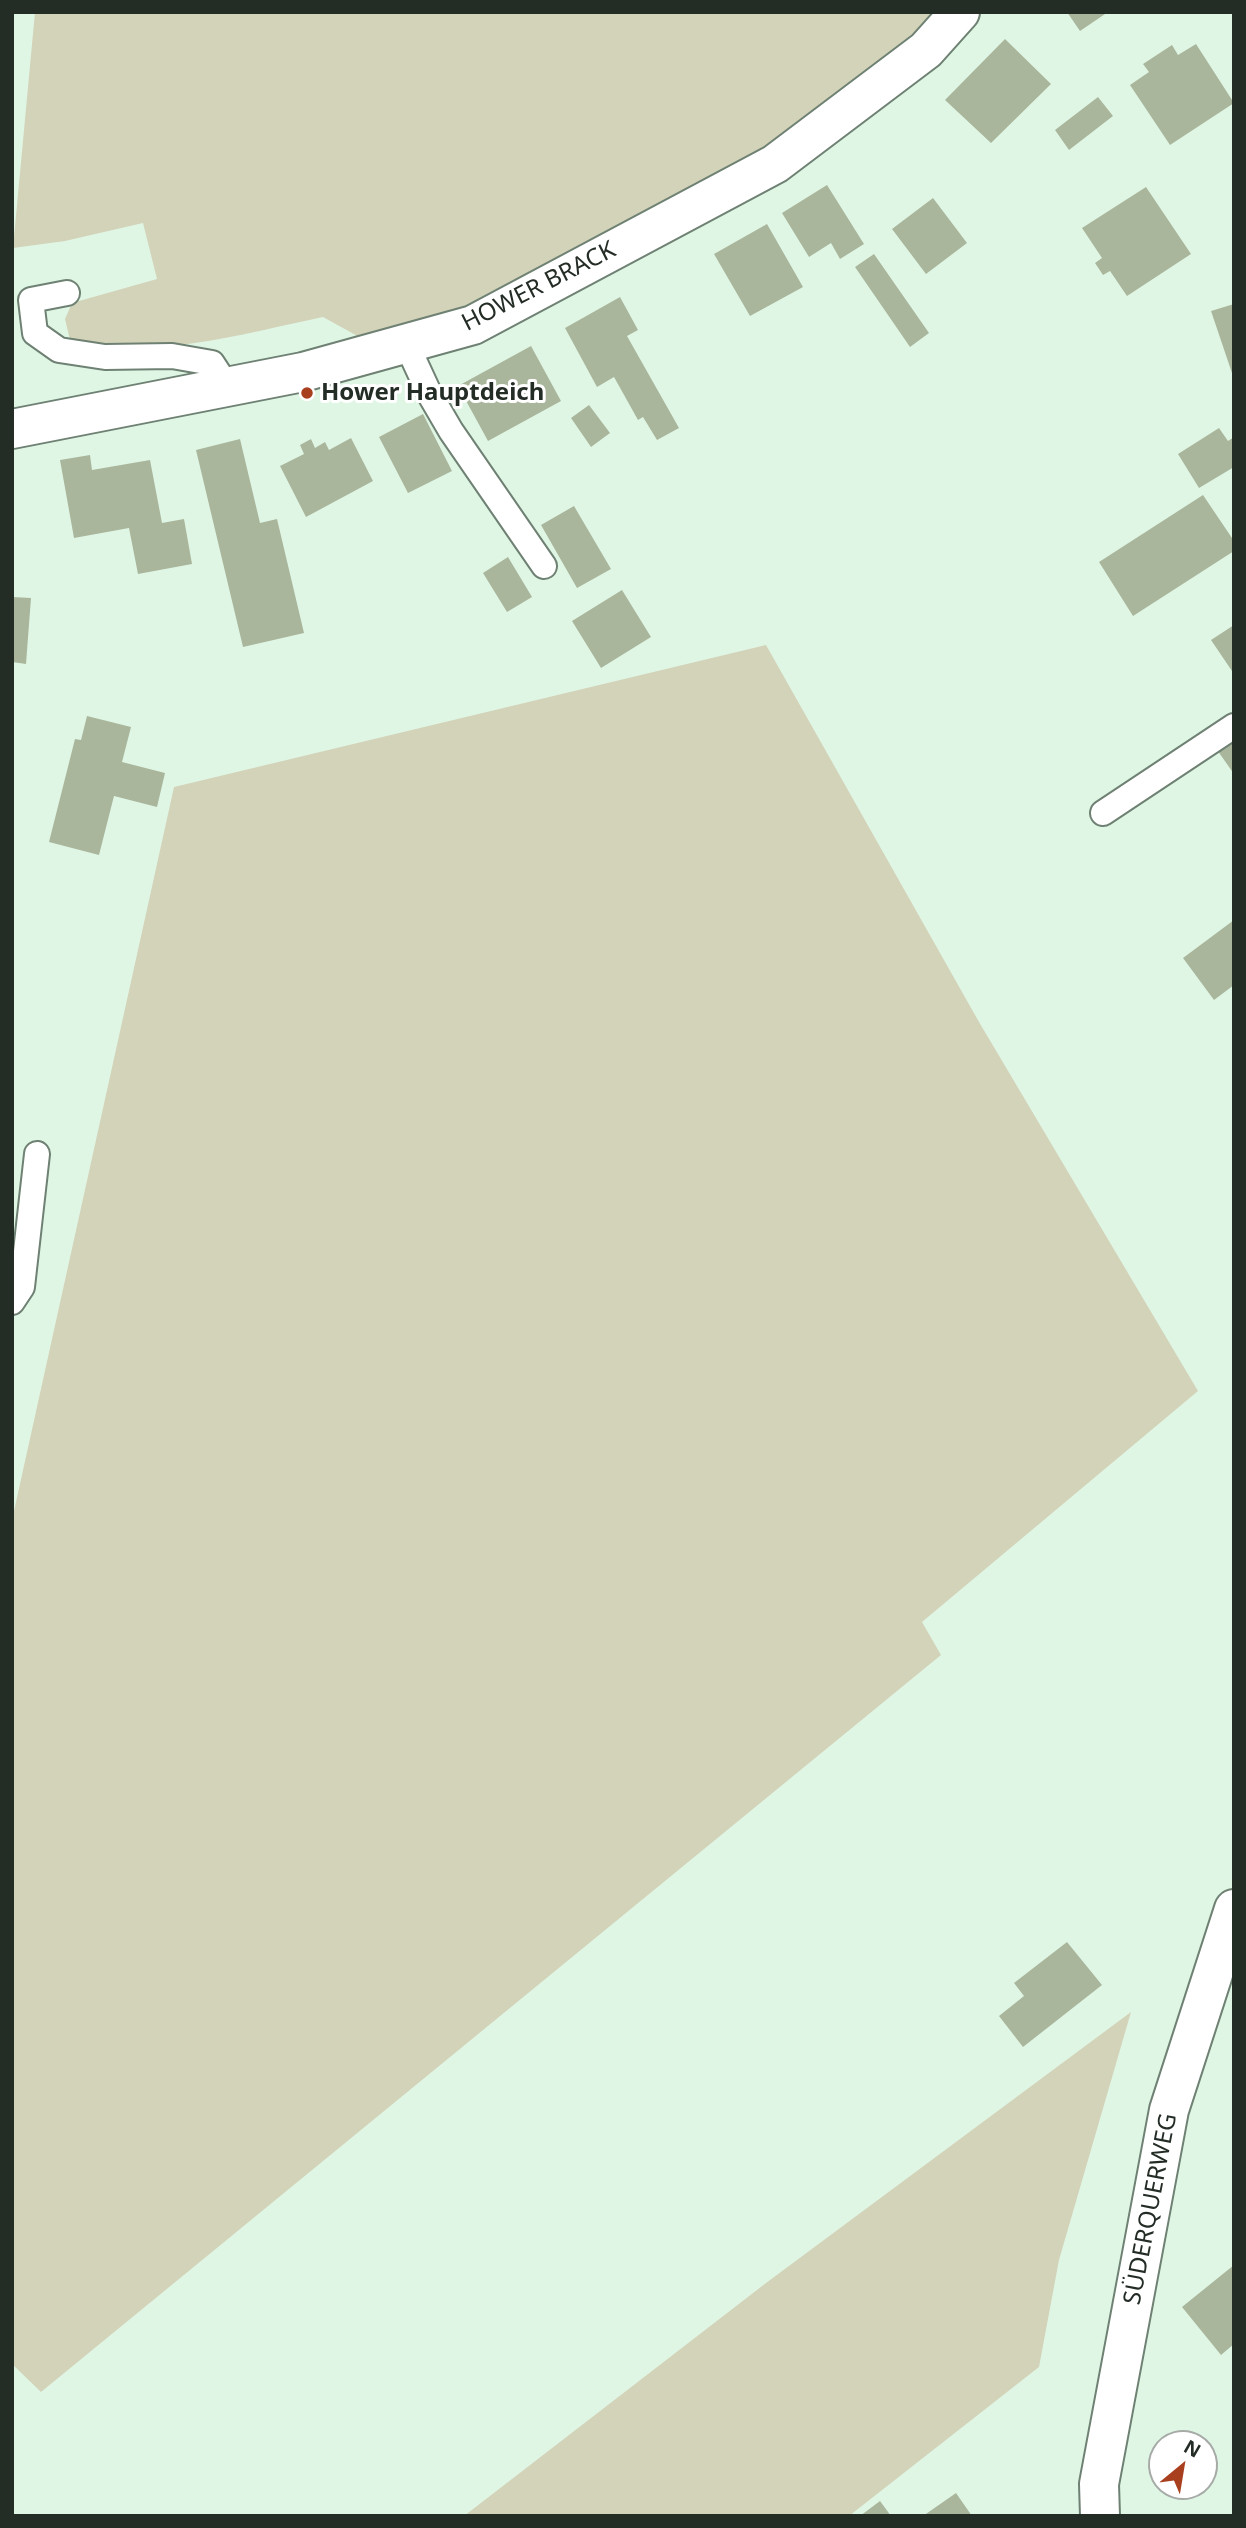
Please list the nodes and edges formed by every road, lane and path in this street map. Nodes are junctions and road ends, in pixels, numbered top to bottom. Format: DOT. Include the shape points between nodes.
graph roads {
  1 [pos="960,12"];
  2 [pos="67,293"];
  3 [pos="406,343"];
  4 [pos="227,386"];
  5 [pos="12,429"];
  6 [pos="544,566"];
  7 [pos="1234,726"];
  8 [pos="1103,813"];
  9 [pos="37,1154"];
  10 [pos="12,1302"];
  11 [pos="1234,1909"];
  12 [pos="1100,2516"];
  1 -- 3 [label="street, HOWER BRACK" via="926,50 775,164 473,325"];
  2 -- 4 [label="lane" via="31,299 34,334 59,350 105,357 172,356 212,363"];
  3 -- 4 [label="street, HOWER BRACK" via="303,372"];
  3 -- 6 [label="lane" via="451,431"];
  4 -- 5 [label="street, HOWER BRACK"];
  7 -- 8 [label="lane"];
  9 -- 10 [label="lane" via="22,1287"];
  11 -- 12 [label="street, SÜDERQUERWEG" via="1169,2110 1099,2484"];
}
